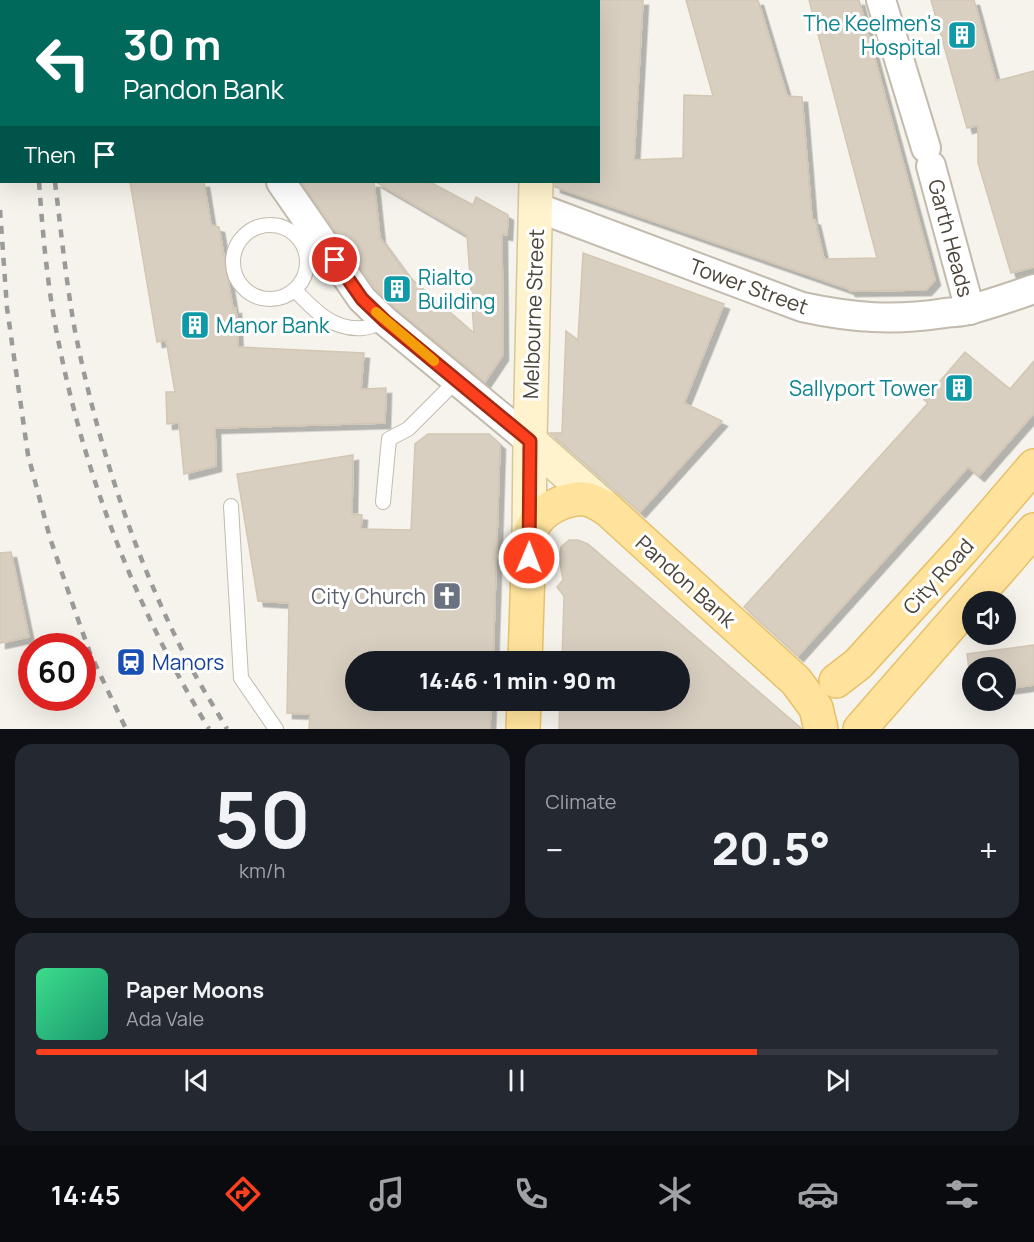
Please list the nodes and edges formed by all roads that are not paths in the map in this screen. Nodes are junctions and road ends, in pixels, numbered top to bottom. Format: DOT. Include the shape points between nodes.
graph roads {
  1 [pos="881,0"];
  2 [pos="282,183"];
  3 [pos="535,188"];
  4 [pos="1034,289"];
  5 [pos="295,290"];
  6 [pos="970,310"];
  7 [pos="385,321"];
  8 [pos="458,380"];
  9 [pos="530,441"];
  10 [pos="1034,466"];
  11 [pos="383,502"];
  12 [pos="231,506"];
  13 [pos="607,509"];
  14 [pos="1034,530"];
  15 [pos="529,538"];
  16 [pos="525,651"];
  17 [pos="925,654"];
  18 [pos="796,681"];
  19 [pos="836,681"];
  20 [pos="524,711"];
  21 [pos="276,729"];
  22 [pos="523,729"];
  23 [pos="821,729"];
  24 [pos="860,729"];
  1 -- 6 [label="street, Garth Heads"];
  2 -- 7 [label="street" via="362,299"];
  3 -- 6 [label="street, Tower Street" via="802,307 835,314 895,318"];
  3 -- 9 [label="street, Melbourne Street"];
  4 -- 6 [label="street, Tower Street"];
  5 -- 5 [label="lane" via="305,274 307,261 297,237 276,226 258,227 247,233 238,244 233,264 244,289 261,298 280,298"];
  5 -- 7 [label="lane" via="314,310 338,324 363,328"];
  7 -- 8 [label="street"];
  8 -- 9 [label="street"];
  8 -- 11 [label="lane" via="408,429 389,439"];
  9 -- 13 [label="street"];
  9 -- 15 [label="street, Melbourne Street"];
  10 -- 19 [label="main road, City Road" via="858,664"];
  12 -- 21 [label="lane" via="240,678"];
  13 -- 15 [label="main road, Pandon Bank" via="584,499 567,501 537,519"];
  13 -- 18 [label="main road, Pandon Bank"];
  14 -- 17 [label="main road, City Road"];
  15 -- 16 [label="main road, Melbourne Street"];
  17 -- 19 [label="main road" via="874,674"];
  17 -- 24 [label="main road, City Road"];
  18 -- 19 [label="main road"];
  18 -- 23 [label="main road, Pandon Bank" via="816,708"];
  20 -- 22 [label="main road"];
}
